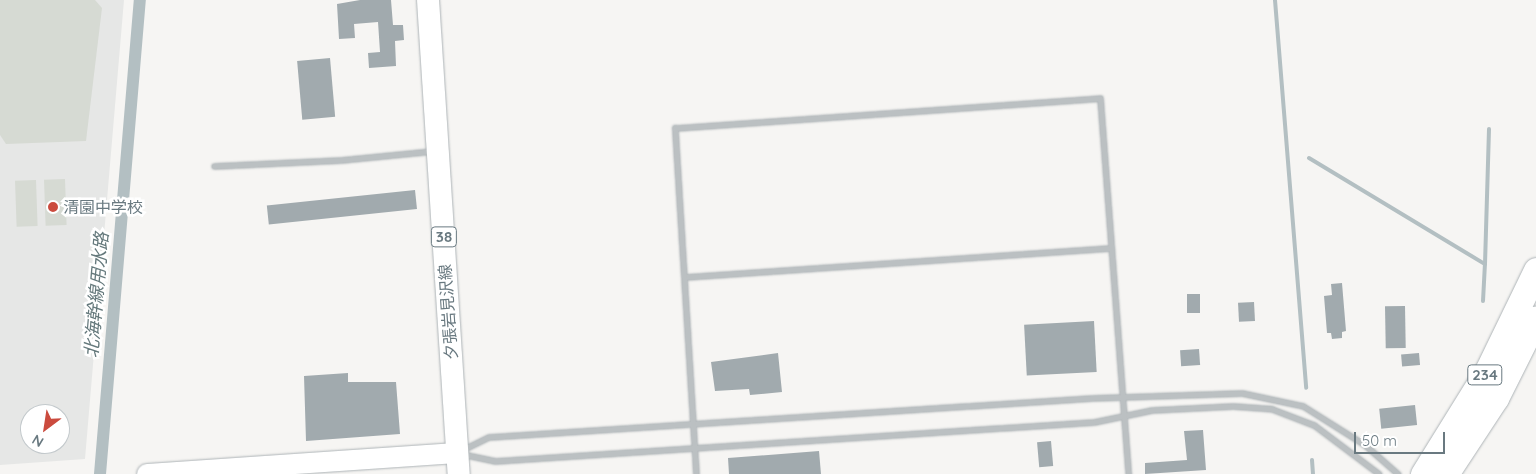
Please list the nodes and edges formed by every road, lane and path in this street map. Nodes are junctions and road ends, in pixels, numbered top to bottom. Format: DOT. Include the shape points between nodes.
graph roads {
  1 [pos="428,0"];
  2 [pos="438,150"];
  3 [pos="214,166"];
  4 [pos="1111,248"];
  5 [pos="1536,270"];
  6 [pos="684,277"];
  7 [pos="1530,312"];
  8 [pos="1122,398"];
  9 [pos="1124,414"];
  10 [pos="692,424"];
  11 [pos="695,448"];
  12 [pos="458,463"];
  13 [pos="148,474"];
  14 [pos="696,474"];
  15 [pos="1128,474"];
  16 [pos="1379,474"];
  17 [pos="1398,474"];
  18 [pos="1423,474"];
  19 [pos="1446,474"];
  1 -- 2 [label="main road, 夕張岩見沢線 / 38"];
  2 -- 3 [label="street" via="341,160"];
  2 -- 12 [label="main road, 夕張岩見沢線 / 38"];
  4 -- 6 [label="street"];
  4 -- 6 [label="street" via="1100,98 675,128"];
  4 -- 8 [label="street"];
  5 -- 7 [label="highway, 234"];
  6 -- 10 [label="street"];
  7 -- 18 [label="highway, 234" via="1488,370"];
  7 -- 19 [label="highway, 234" via="1496,398"];
  8 -- 9 [label="street"];
  8 -- 10 [label="street"];
  8 -- 17 [label="street" via="1242,393 1303,406 1337,425"];
  9 -- 11 [label="street" via="1094,422"];
  9 -- 15 [label="street"];
  9 -- 16 [label="street" via="1233,406 1272,409 1314,425"];
  10 -- 11 [label="street"];
  10 -- 12 [label="street" via="489,437"];
  11 -- 12 [label="street"];
  11 -- 14 [label="street"];
  12 -- 13 [label="street"];
}
